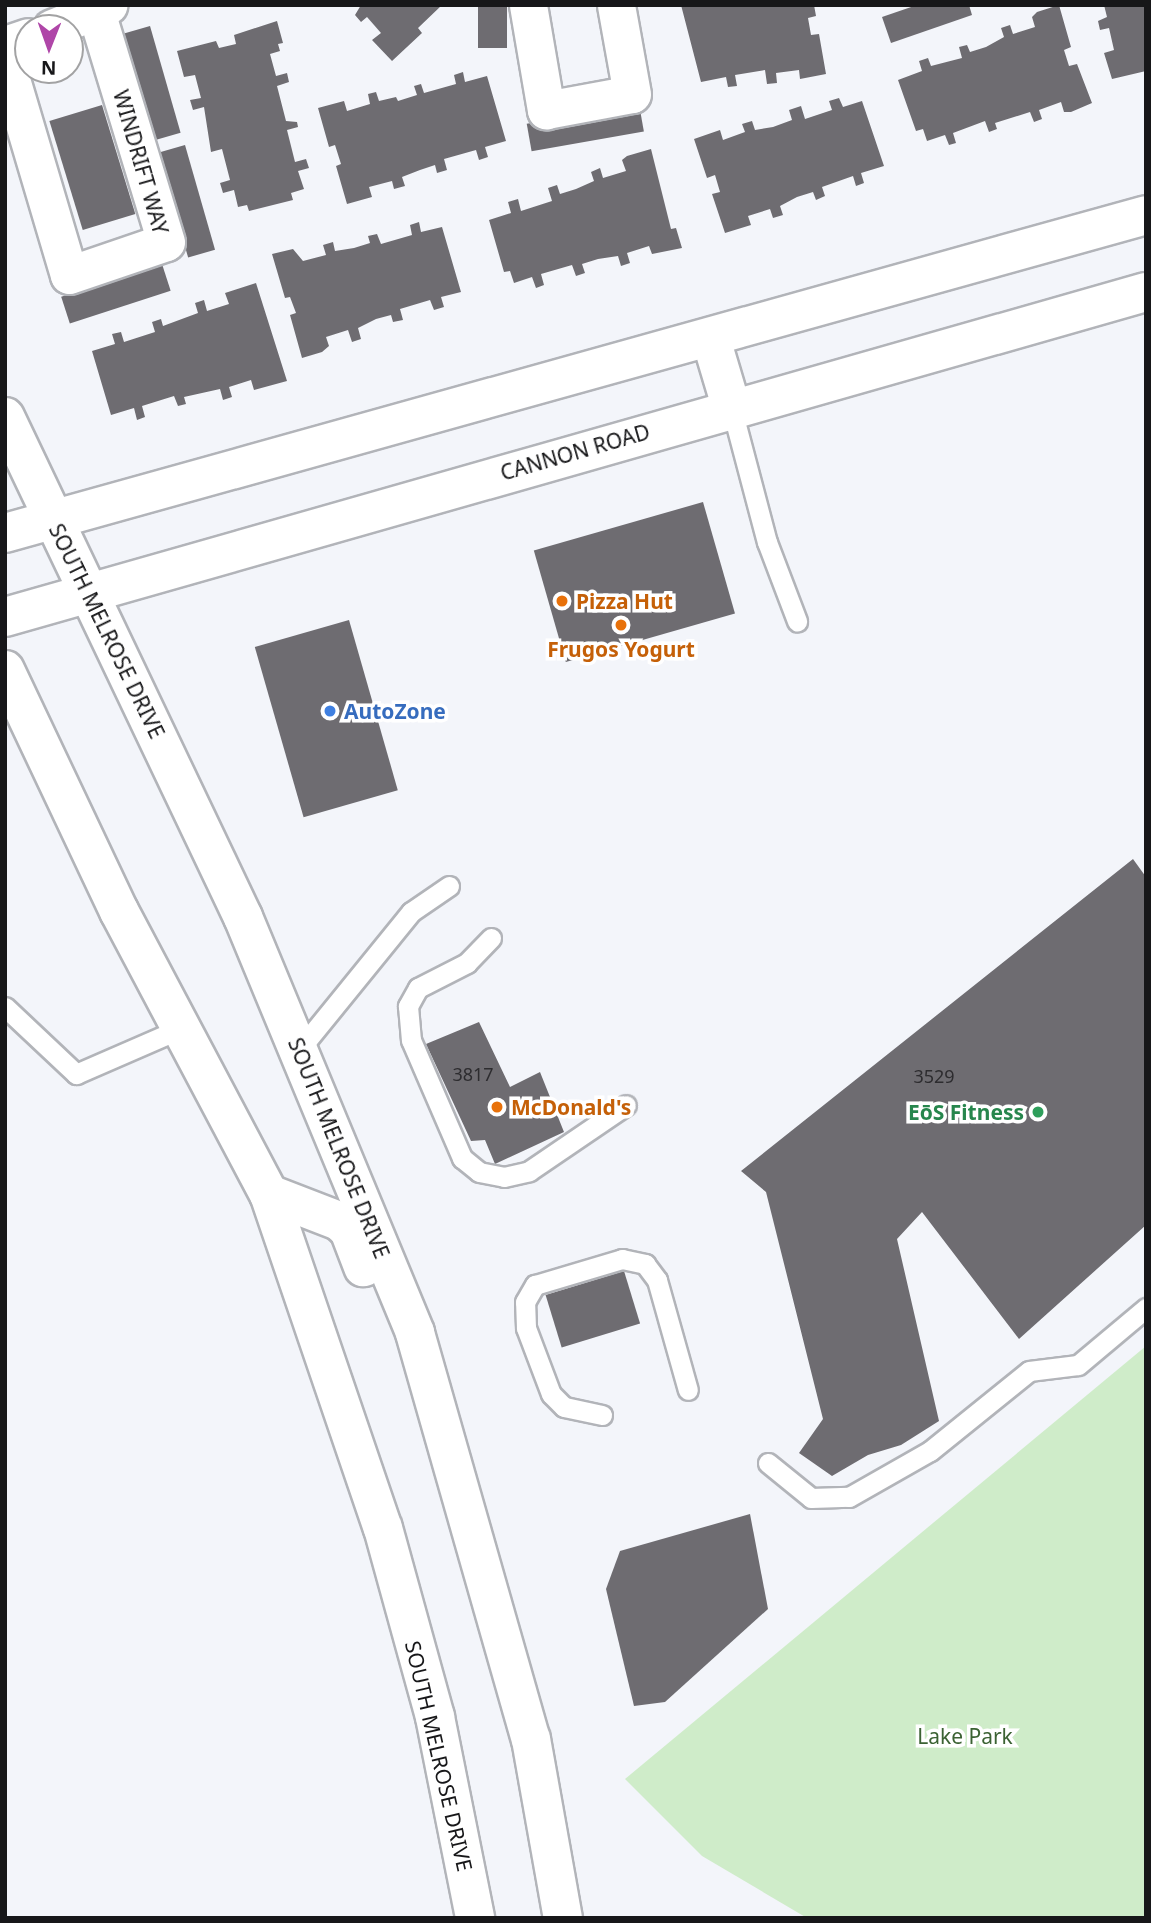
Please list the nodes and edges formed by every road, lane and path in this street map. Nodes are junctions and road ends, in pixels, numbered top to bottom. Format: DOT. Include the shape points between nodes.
graph roads {
  1 [pos="528,5"];
  2 [pos="616,5"];
  3 [pos="102,8"];
  4 [pos="84,15"];
  5 [pos="5,59"];
  6 [pos="1146,215"];
  7 [pos="1146,292"];
  8 [pos="711,338"];
  9 [pos="731,407"];
  10 [pos="5,417"];
  11 [pos="54,520"];
  12 [pos="5,533"];
  13 [pos="89,594"];
  14 [pos="5,617"];
  15 [pos="797,621"];
  16 [pos="5,670"];
  17 [pos="449,886"];
  18 [pos="491,938"];
  19 [pos="5,1007"];
  20 [pos="182,1028"];
  21 [pos="299,1050"];
  22 [pos="626,1105"];
  23 [pos="269,1194"];
  24 [pos="391,1276"];
  25 [pos="1146,1308"];
  26 [pos="688,1391"];
  27 [pos="602,1415"];
  28 [pos="768,1463"];
  29 [pos="475,1918"];
  30 [pos="563,1918"];
  1 -- 2 [label="street" via="546,110 632,94"];
  3 -- 4 [label="street, WINDRIFT WAY"];
  3 -- 5 [label="street, WINDRIFT WAY" via="166,242 69,275"];
  6 -- 8 [label="main road"];
  7 -- 9 [label="main road, CANNON ROAD"];
  8 -- 9 [label="main road"];
  8 -- 11 [label="main road"];
  9 -- 13 [label="main road, CANNON ROAD"];
  9 -- 15 [label="lane" via="767,542"];
  10 -- 11 [label="main road, SOUTH MELROSE DRIVE"];
  11 -- 12 [label="main road"];
  11 -- 13 [label="main road, SOUTH MELROSE DRIVE"];
  13 -- 14 [label="main road, CANNON ROAD"];
  13 -- 21 [label="main road, SOUTH MELROSE DRIVE" via="243,917"];
  16 -- 20 [label="main road, SOUTH MELROSE DRIVE" via="119,911"];
  17 -- 21 [label="lane" via="411,912"];
  18 -- 22 [label="lane" via="467,963 418,988 408,1006 411,1040 462,1158 479,1172 504,1177 529,1171"];
  19 -- 20 [label="lane" via="76,1073"];
  20 -- 23 [label="main road, SOUTH MELROSE DRIVE"];
  21 -- 24 [label="main road, SOUTH MELROSE DRIVE"];
  23 -- 24 [label="main road" via="339,1221 349,1230 365,1270"];
  23 -- 29 [label="main road, SOUTH MELROSE DRIVE" via="383,1528 435,1717"];
  24 -- 30 [label="main road, SOUTH MELROSE DRIVE" via="440,1416 531,1739"];
  25 -- 28 [label="lane" via="1078,1365 1029,1371 930,1451 849,1497 811,1498"];
  26 -- 27 [label="lane" via="657,1280 645,1264 622,1259 535,1285 525,1301 526,1328 551,1394 564,1407"];
}
